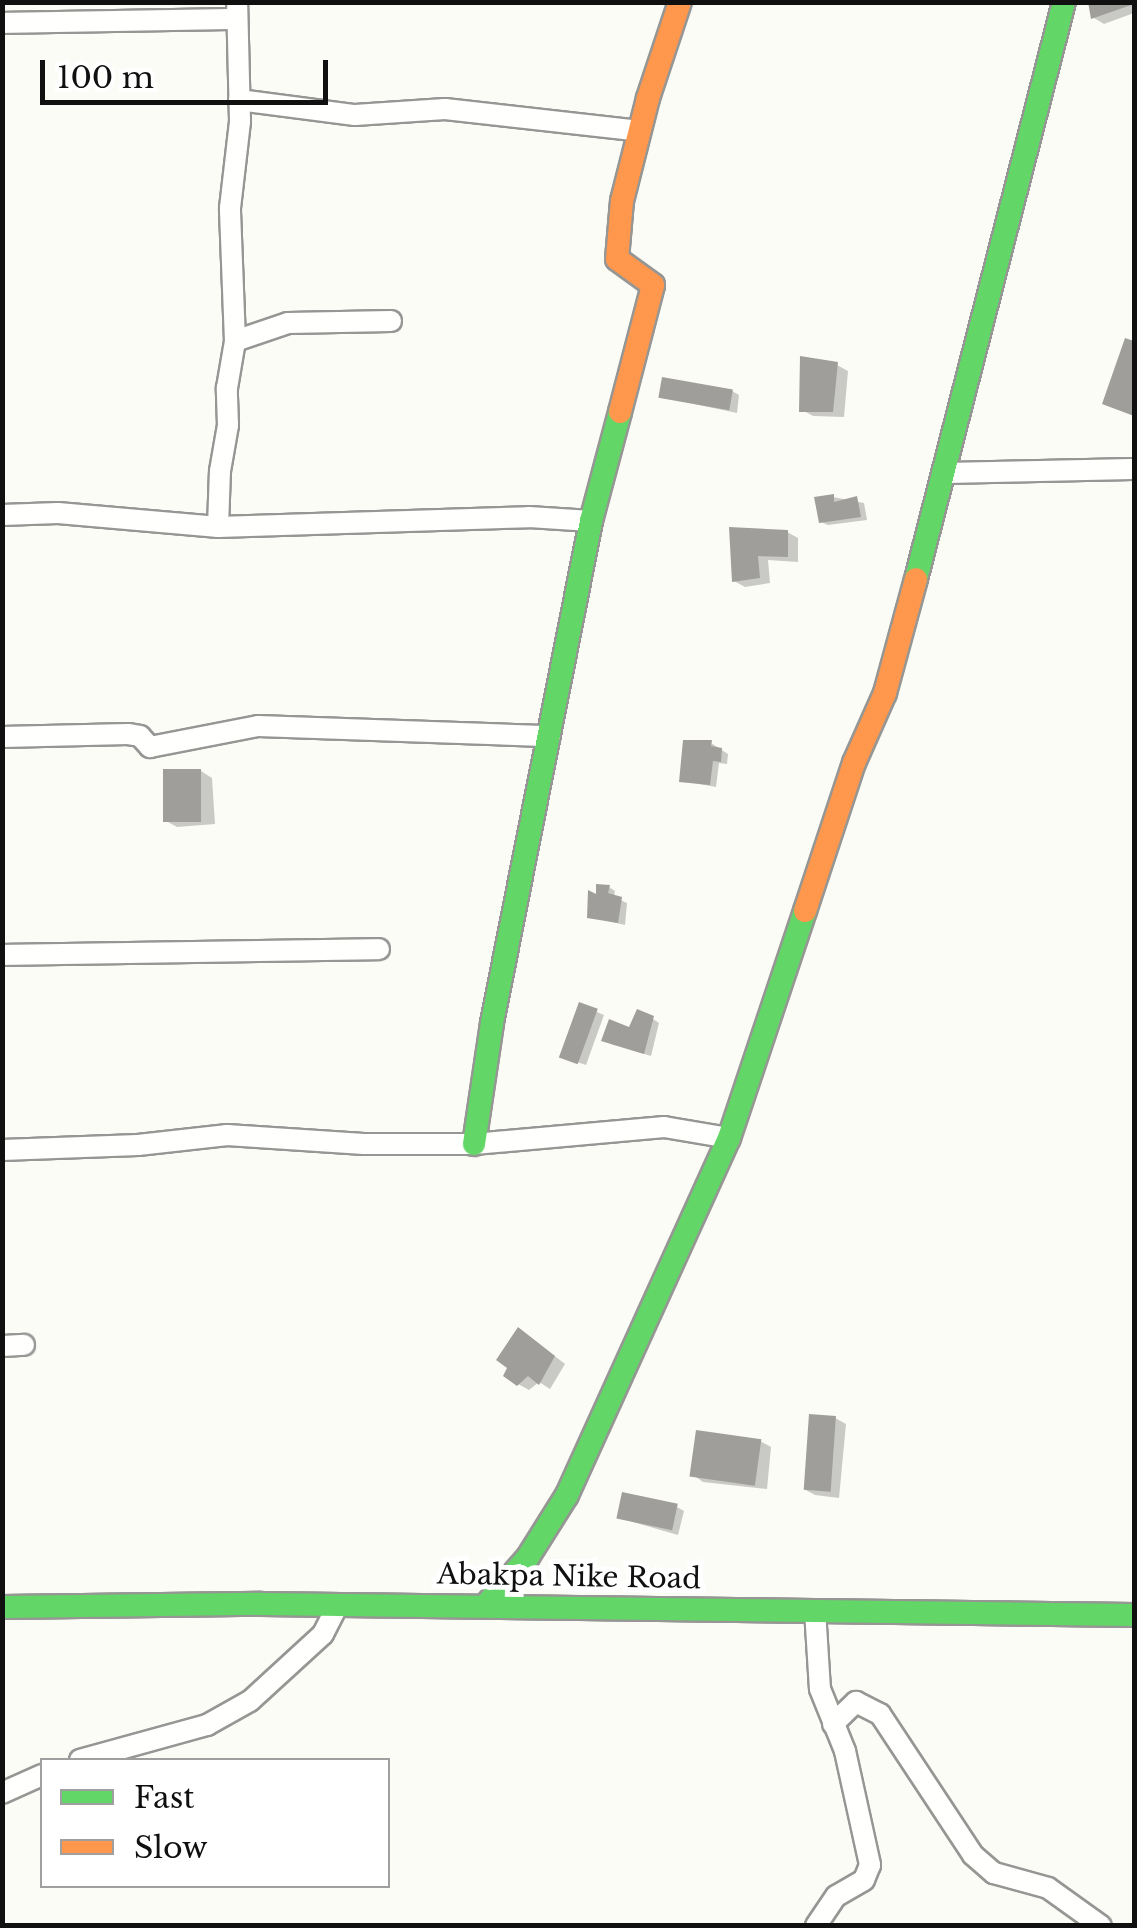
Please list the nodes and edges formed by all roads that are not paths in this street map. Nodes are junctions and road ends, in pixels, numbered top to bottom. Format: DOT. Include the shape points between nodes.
graph roads {
  1 [pos="680,2"];
  2 [pos="1064,2"];
  3 [pos="236,11"];
  4 [pos="2,23"];
  5 [pos="239,100"];
  6 [pos="640,132"];
  7 [pos="391,321"];
  8 [pos="235,341"];
  9 [pos="1134,469"];
  10 [pos="944,473"];
  11 [pos="2,515"];
  12 [pos="592,520"];
  13 [pos="218,528"];
  14 [pos="550,736"];
  15 [pos="2,737"];
  16 [pos="379,948"];
  17 [pos="2,955"];
  18 [pos="728,1138"];
  19 [pos="474,1144"];
  20 [pos="2,1150"];
  21 [pos="336,1606"];
  22 [pos="485,1606"];
  23 [pos="2,1607"];
  24 [pos="815,1610"];
  25 [pos="1134,1615"];
  26 [pos="833,1724"];
  27 [pos="87,1758"];
  28 [pos="40,1776"];
  29 [pos="2,1793"];
  30 [pos="816,1926"];
  31 [pos="1101,1926"];
  1 -- 6 [label="street"];
  2 -- 10 [label="street"];
  3 -- 4 [label="street"];
  3 -- 5 [label="street"];
  5 -- 6 [label="street" via="355,114 445,109"];
  5 -- 8 [label="street" via="230,208"];
  6 -- 12 [label="street" via="622,202 617,259 654,285"];
  7 -- 8 [label="street" via="288,323"];
  8 -- 13 [label="street"];
  9 -- 10 [label="street"];
  10 -- 18 [label="street" via="885,693 854,763"];
  11 -- 13 [label="street" via="58,513"];
  12 -- 13 [label="street"];
  12 -- 14 [label="street"];
  14 -- 15 [label="street" via="258,726 150,747 128,734"];
  14 -- 19 [label="street"];
  16 -- 17 [label="street"];
  18 -- 19 [label="street" via="664,1127"];
  18 -- 22 [label="street" via="567,1496 528,1557"];
  19 -- 20 [label="street" via="227,1136"];
  21 -- 22 [label="street, Abakpa Nike Road"];
  21 -- 23 [label="street, Abakpa Nike Road"];
  21 -- 27 [label="street" via="323,1634 250,1702 207,1725"];
  22 -- 24 [label="street, Abakpa Nike Road"];
  24 -- 25 [label="street, Abakpa Nike Road"];
  24 -- 26 [label="street" via="818,1679"];
  26 -- 30 [label="street" via="858,1798 870,1865 864,1880 836,1896"];
  26 -- 31 [label="street" via="856,1702 880,1714 973,1856 994,1874 1048,1888"];
  28 -- 29 [label="street"];
}
